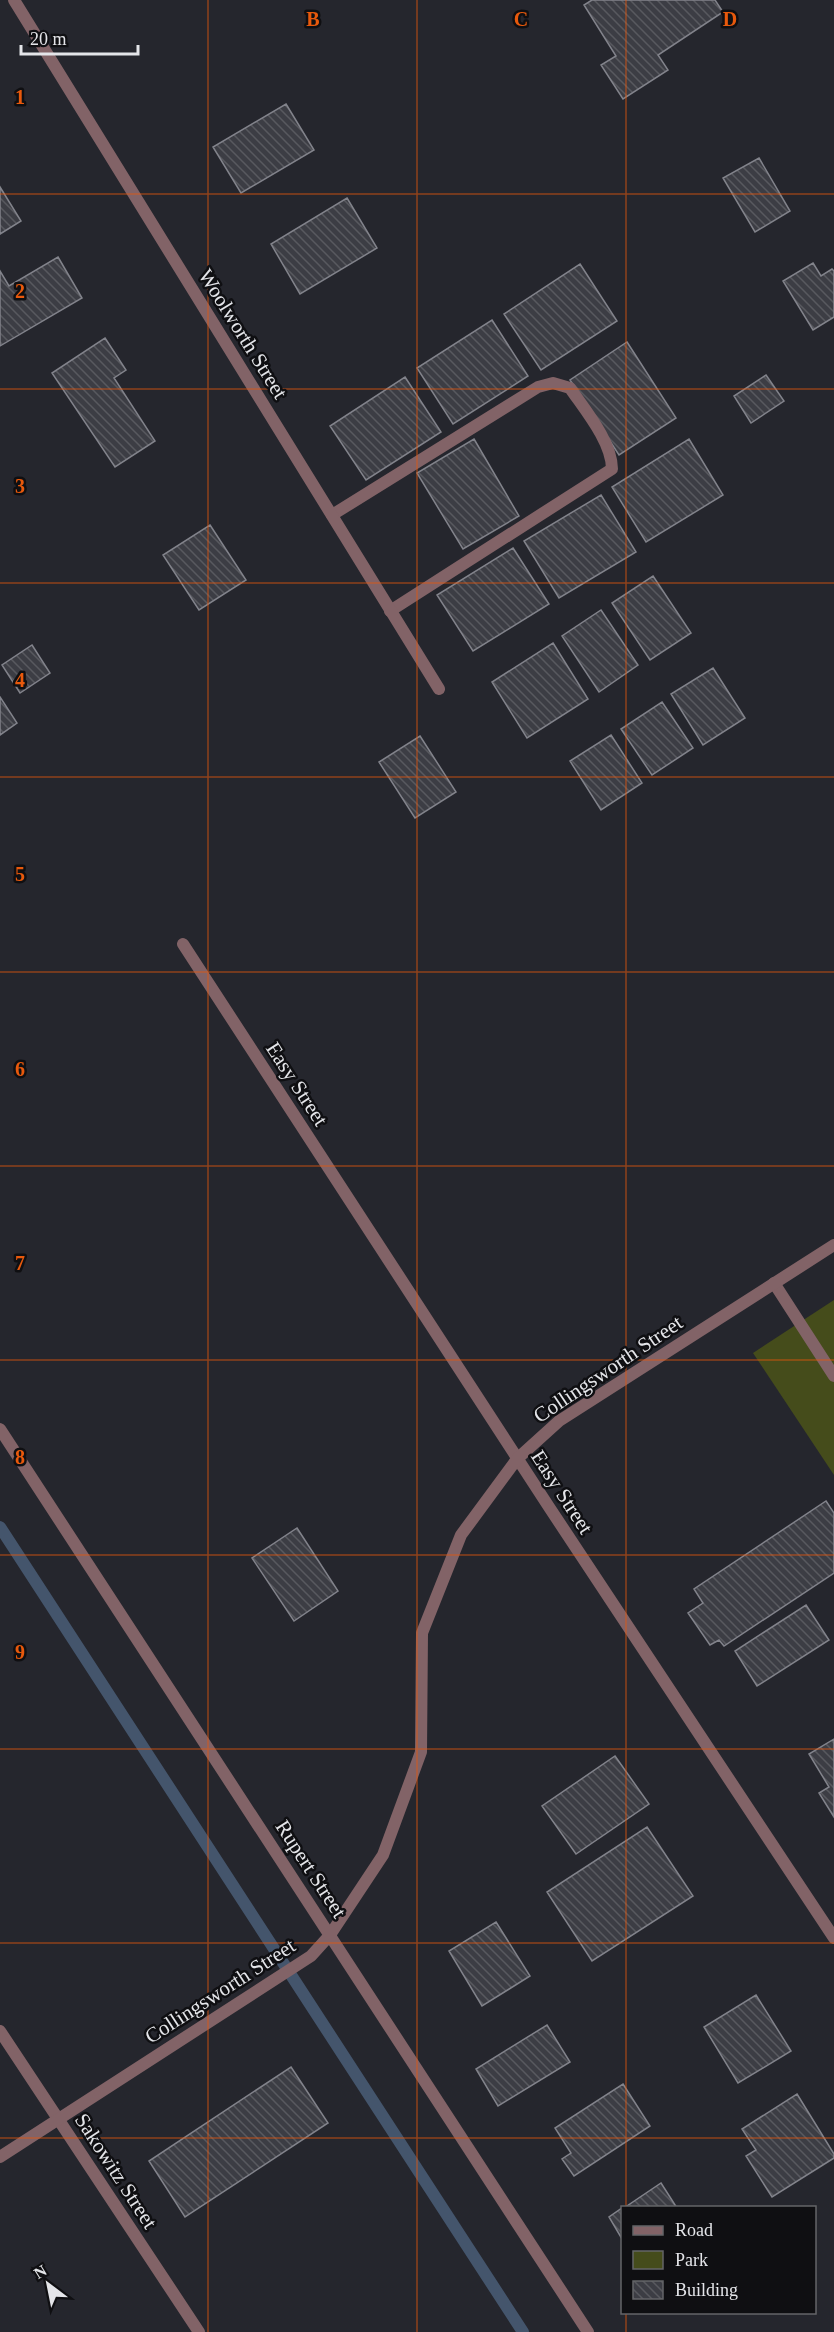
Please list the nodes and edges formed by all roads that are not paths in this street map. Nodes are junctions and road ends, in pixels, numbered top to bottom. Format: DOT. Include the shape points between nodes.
graph roads {
  1 [pos="14,0"];
  2 [pos="332,515"];
  3 [pos="390,610"];
  4 [pos="439,689"];
  5 [pos="183,944"];
  6 [pos="834,1245"];
  7 [pos="774,1283"];
  8 [pos="834,1376"];
  9 [pos="0,1429"];
  10 [pos="517,1459"];
  11 [pos="330,1935"];
  12 [pos="834,1938"];
  13 [pos="0,2031"];
  14 [pos="59,2119"];
  15 [pos="0,2157"];
  16 [pos="199,2332"];
  17 [pos="588,2332"];
  1 -- 2 [label="street, Woolworth Street"];
  2 -- 3 [label="street, Woolworth Street"];
  2 -- 3 [label="street" via="538,387 553,383 570,388 605,443 612,456 612,469"];
  3 -- 4 [label="street, Woolworth Street"];
  5 -- 10 [label="street, Easy Street"];
  6 -- 7 [label="street, Collingsworth Street"];
  7 -- 8 [label="street"];
  7 -- 10 [label="street, Collingsworth Street" via="559,1421"];
  9 -- 11 [label="street, Rupert Street"];
  10 -- 11 [label="street, Collingsworth Street" via="456,1546 422,1633 421,1752 383,1855"];
  10 -- 12 [label="street, Easy Street"];
  11 -- 14 [label="street, Collingsworth Street" via="311,1956"];
  11 -- 17 [label="street, Rupert Street"];
  13 -- 14 [label="street, Sakowitz Street"];
  14 -- 15 [label="street, Collingsworth Street"];
  14 -- 16 [label="street, Sakowitz Street"];
}
